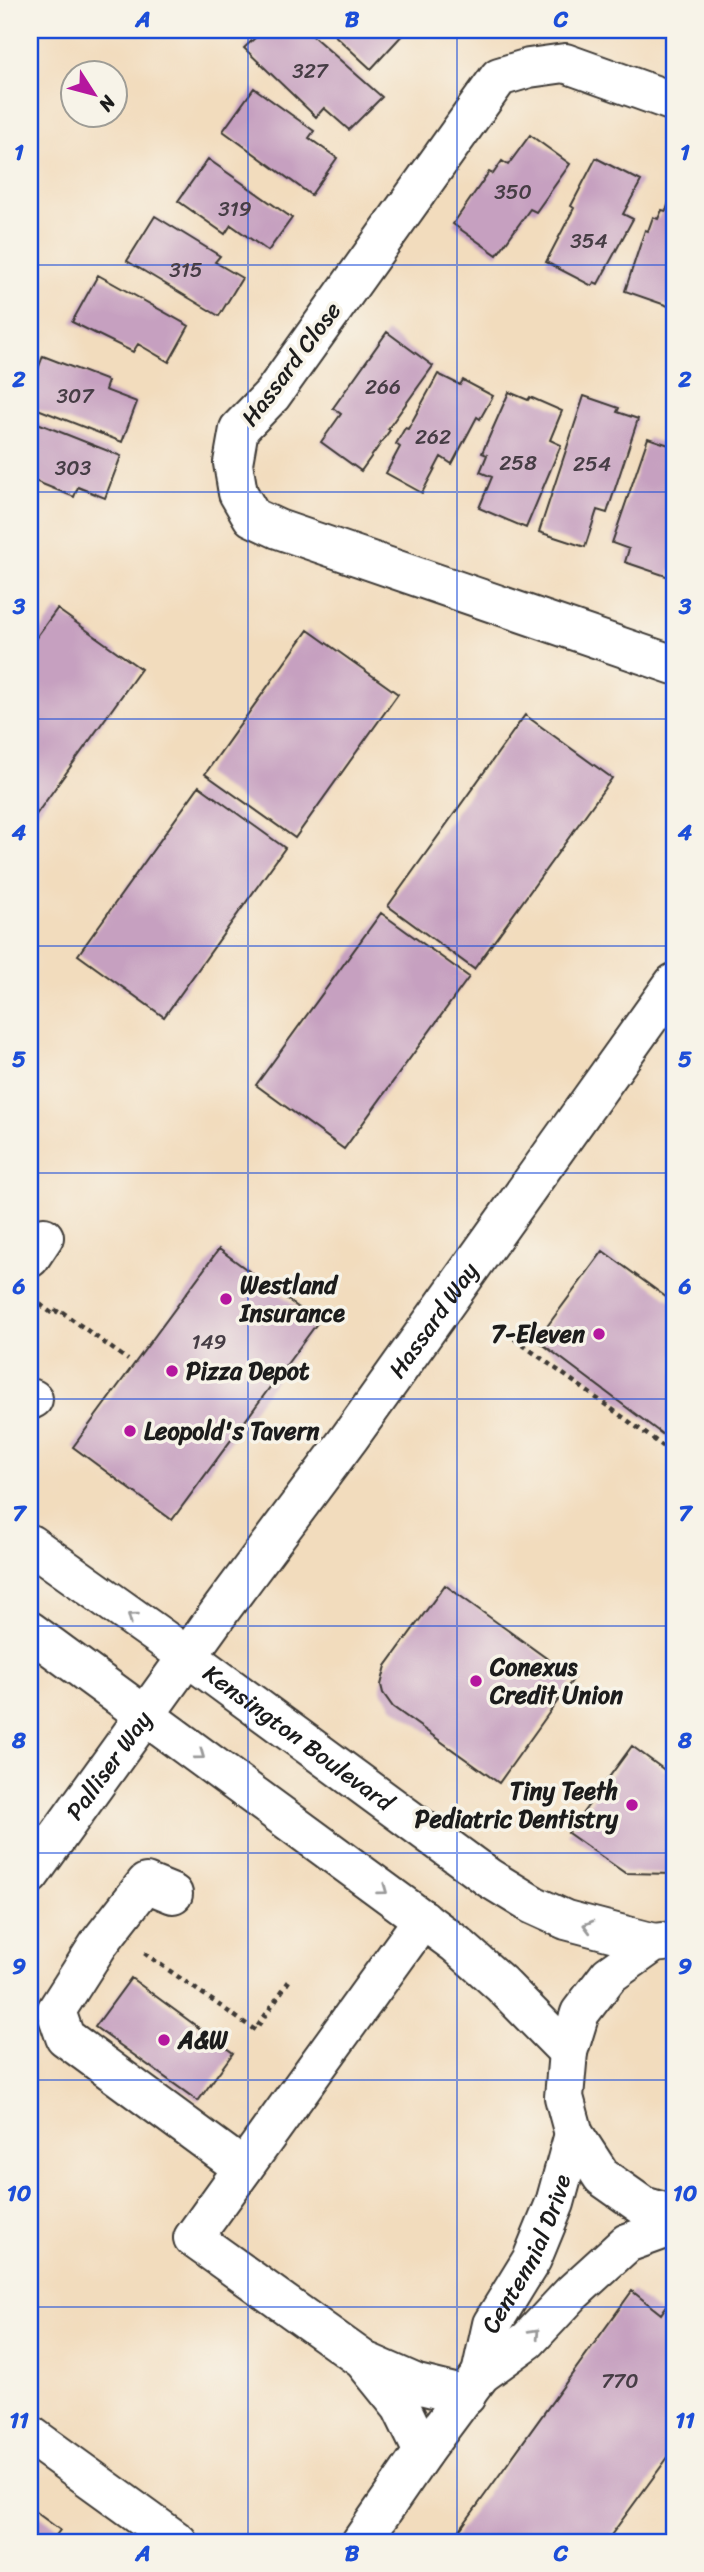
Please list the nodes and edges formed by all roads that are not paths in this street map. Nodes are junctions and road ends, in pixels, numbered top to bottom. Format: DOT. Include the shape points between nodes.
graph roads {
  1 [pos="674,102"];
  2 [pos="674,665"];
  3 [pos="674,983"];
  4 [pos="30,1544"];
  5 [pos="30,1631"];
  6 [pos="187,1656"];
  7 [pos="145,1714"];
  8 [pos="30,1875"];
  9 [pos="173,1894"];
  10 [pos="422,1919"];
  11 [pos="664,1942"];
  12 [pos="568,2052"];
  13 [pos="574,2134"];
  14 [pos="243,2168"];
  15 [pos="674,2215"];
  16 [pos="674,2226"];
  17 [pos="363,2360"];
  18 [pos="474,2385"];
  19 [pos="30,2435"];
  20 [pos="423,2452"];
  21 [pos="178,2542"];
  22 [pos="361,2542"];
  1 -- 2 [label="street, Hassard Close" via="565,62 499,77 272,395 239,429 233,463 238,493 252,517 278,530"];
  3 -- 6 [label="street, Hassard Way" via="350,1437"];
  6 -- 4 [label="street, Kensington Boulevard, one-way"];
  5 -- 7 [label="street"];
  6 -- 7 [label="street, Palliser Way"];
  11 -- 6 [label="street, Kensington Boulevard, one-way" via="574,1923 533,1905 489,1878"];
  7 -- 8 [label="street, Palliser Way"];
  7 -- 10 [label="street, one-way"];
  9 -- 14 [label="street" via="146,1883 100,1942 56,2011 65,2037"];
  10 -- 12 [label="street" via="501,1984"];
  10 -- 14 [label="street"];
  11 -- 12 [label="street" via="610,1975 580,2013"];
  12 -- 13 [label="street" via="564,2096"];
  13 -- 15 [label="street" via="602,2177 643,2206"];
  13 -- 18 [label="street, Centennial Drive" via="555,2203 532,2259 492,2324"];
  14 -- 17 [label="street" via="193,2238"];
  18 -- 16 [label="street, Centennial Drive, one-way" via="528,2340 627,2243"];
  17 -- 18 [label="street" via="417,2384"];
  17 -- 20 [label="street" via="401,2407"];
  18 -- 20 [label="street, Centennial Drive"];
  19 -- 21 [label="street"];
  20 -- 22 [label="street, Centennial Drive"];
}
